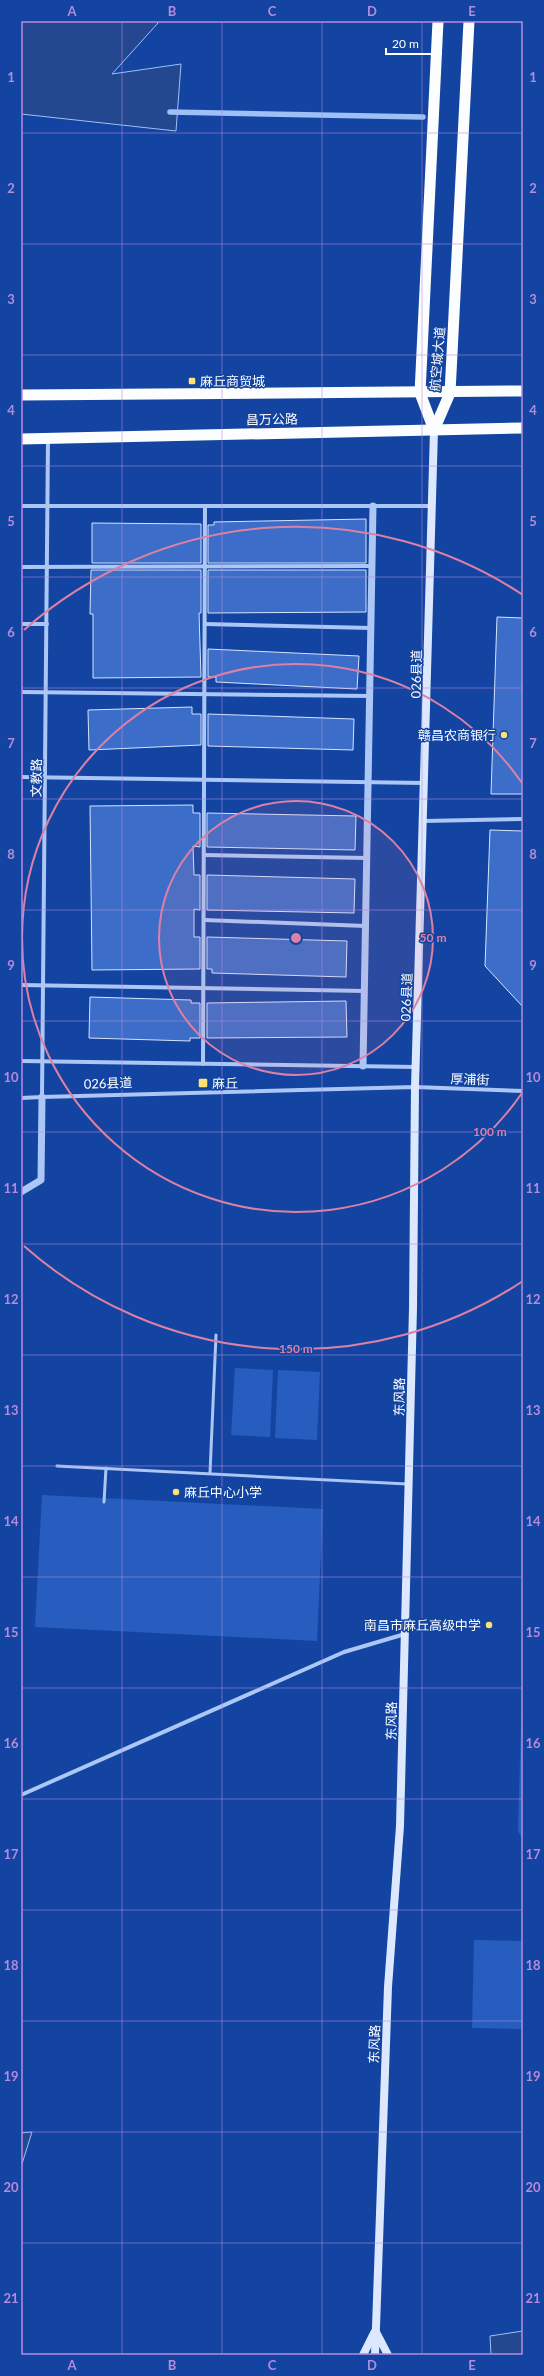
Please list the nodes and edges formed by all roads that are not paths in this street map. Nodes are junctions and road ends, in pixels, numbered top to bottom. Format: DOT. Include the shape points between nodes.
graph roads {
  1 [pos="438,21"];
  2 [pos="469,21"];
  3 [pos="523,391"];
  4 [pos="450,393"];
  5 [pos="21,394"];
  6 [pos="420,394"];
  7 [pos="523,428"];
  8 [pos="434,430"];
  9 [pos="21,439"];
  10 [pos="48,439"];
  11 [pos="21,506"];
  12 [pos="48,506"];
  13 [pos="205,506"];
  14 [pos="373,506"];
  15 [pos="432,506"];
  16 [pos="205,566"];
  17 [pos="372,566"];
  18 [pos="21,567"];
  19 [pos="48,567"];
  20 [pos="21,624"];
  21 [pos="47,624"];
  22 [pos="205,624"];
  23 [pos="371,628"];
  24 [pos="21,692"];
  25 [pos="47,692"];
  26 [pos="204,694"];
  27 [pos="370,696"];
  28 [pos="21,777"];
  29 [pos="46,777"];
  30 [pos="204,780"];
  31 [pos="368,782"];
  32 [pos="425,783"];
  33 [pos="523,819"];
  34 [pos="424,821"];
  35 [pos="204,854"];
  36 [pos="367,858"];
  37 [pos="204,920"];
  38 [pos="366,926"];
  39 [pos="21,985"];
  40 [pos="44,985"];
  41 [pos="203,988"];
  42 [pos="364,991"];
  43 [pos="21,1061"];
  44 [pos="43,1061"];
  45 [pos="203,1064"];
  46 [pos="363,1066"];
  47 [pos="416,1067"];
  48 [pos="415,1087"];
  49 [pos="523,1091"];
  50 [pos="42,1097"];
  51 [pos="21,1098"];
  52 [pos="21,1192"];
  53 [pos="216,1335"];
  54 [pos="57,1466"];
  55 [pos="106,1468"];
  56 [pos="210,1474"];
  57 [pos="409,1484"];
  58 [pos="104,1502"];
  59 [pos="405,1634"];
  60 [pos="21,1795"];
  61 [pos="376,2331"];
  62 [pos="363,2355"];
  63 [pos="375,2355"];
  64 [pos="388,2355"];
  1 -- 6 [label="highway, 航空城大道"];
  2 -- 4 [label="highway, 航空城大道"];
  3 -- 4 [label="highway, 昌万公路"];
  4 -- 6 [label="highway, 昌万公路"];
  4 -- 8 [label="highway, 航空城大道"];
  5 -- 6 [label="highway, 昌万公路"];
  6 -- 8 [label="highway, 航空城大道"];
  7 -- 8 [label="highway, 昌万公路"];
  8 -- 10 [label="highway, 昌万公路"];
  8 -- 15 [label="main road, 026县道"];
  9 -- 10 [label="highway, 昌万公路"];
  10 -- 12 [label="street, 文教路"];
  11 -- 12 [label="street"];
  12 -- 13 [label="street"];
  12 -- 19 [label="street, 文教路"];
  13 -- 14 [label="street"];
  13 -- 16 [label="street"];
  14 -- 15 [label="street"];
  14 -- 17 [label="street"];
  15 -- 32 [label="main road, 026县道"];
  16 -- 17 [label="street"];
  16 -- 19 [label="street"];
  16 -- 22 [label="street"];
  17 -- 23 [label="street"];
  18 -- 19 [label="street"];
  19 -- 21 [label="street, 文教路"];
  20 -- 21 [label="street"];
  21 -- 25 [label="street, 文教路"];
  22 -- 23 [label="street"];
  22 -- 26 [label="street"];
  23 -- 27 [label="street"];
  24 -- 25 [label="street"];
  25 -- 26 [label="street"];
  25 -- 29 [label="street, 文教路"];
  26 -- 27 [label="street"];
  26 -- 30 [label="street"];
  27 -- 31 [label="street"];
  28 -- 29 [label="street"];
  29 -- 30 [label="street"];
  29 -- 40 [label="street, 文教路"];
  30 -- 31 [label="street"];
  30 -- 35 [label="street"];
  31 -- 32 [label="street"];
  31 -- 36 [label="street"];
  32 -- 34 [label="main road, 026县道"];
  33 -- 34 [label="street"];
  34 -- 47 [label="main road, 026县道"];
  35 -- 36 [label="street"];
  35 -- 37 [label="street"];
  36 -- 38 [label="street"];
  37 -- 38 [label="street"];
  37 -- 41 [label="street"];
  38 -- 42 [label="street"];
  39 -- 40 [label="street"];
  40 -- 41 [label="street"];
  40 -- 44 [label="street, 文教路"];
  41 -- 42 [label="street"];
  41 -- 45 [label="street"];
  42 -- 46 [label="street"];
  43 -- 44 [label="street"];
  44 -- 45 [label="street"];
  44 -- 50 [label="street, 文教路"];
  45 -- 46 [label="street"];
  46 -- 47 [label="street"];
  47 -- 48 [label="main road, 026县道"];
  48 -- 49 [label="street, 厚浦街"];
  48 -- 50 [label="street, 026县道"];
  48 -- 57 [label="main road, 东风路"];
  50 -- 51 [label="street"];
  50 -- 52 [label="street" via="41,1180"];
  53 -- 56 [label="lane"];
  54 -- 55 [label="lane"];
  55 -- 56 [label="lane"];
  55 -- 58 [label="lane"];
  56 -- 57 [label="lane"];
  57 -- 59 [label="main road, 东风路"];
  59 -- 60 [label="street" via="344,1652"];
  59 -- 61 [label="main road, 东风路" via="400,1826 388,1987"];
  61 -- 62 [label="main road"];
  61 -- 63 [label="main road, 东风路"];
  61 -- 64 [label="main road"];
}
